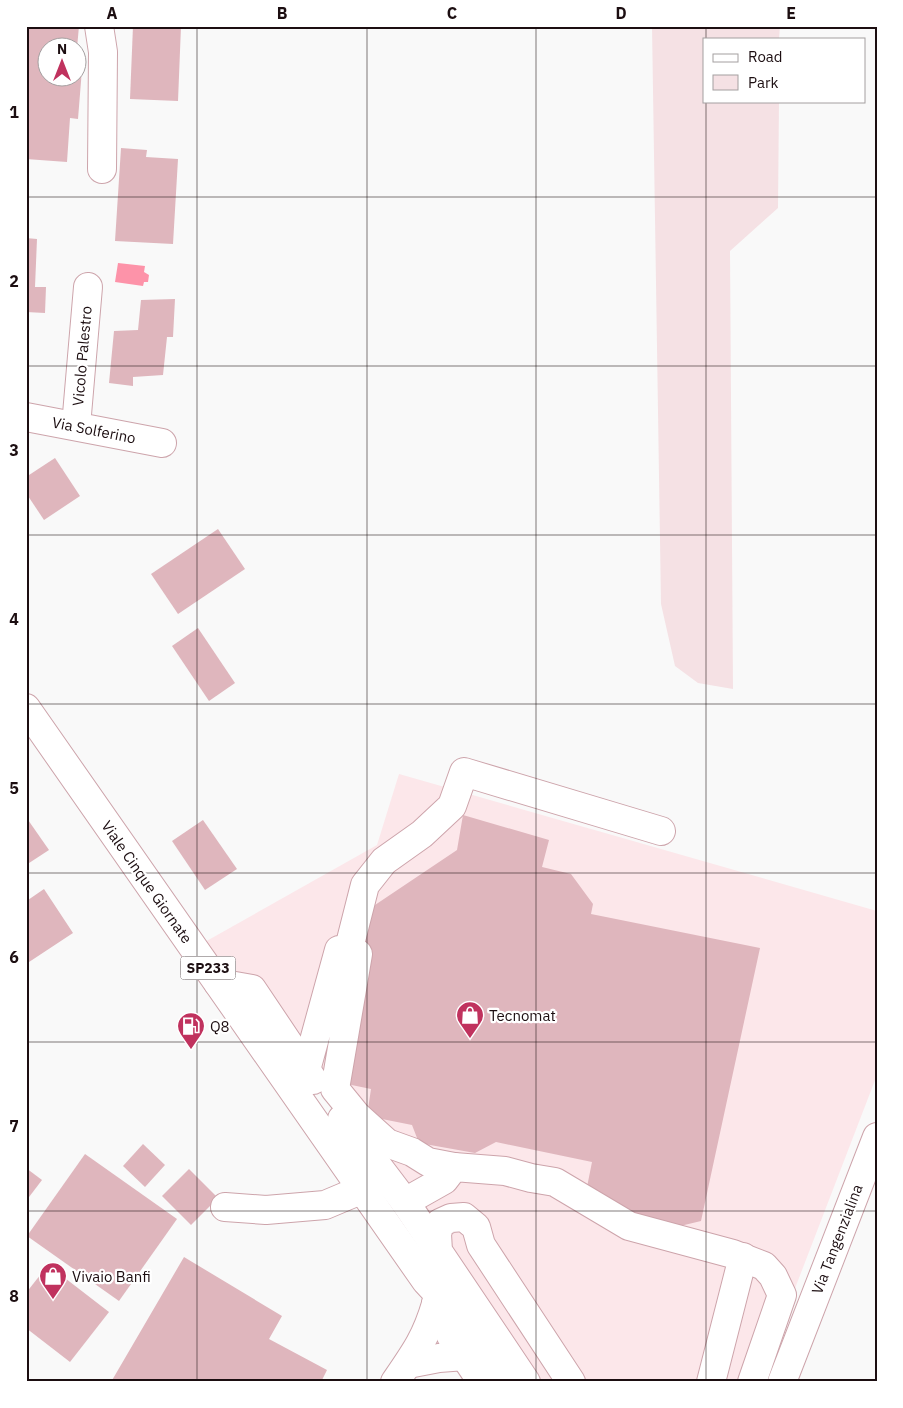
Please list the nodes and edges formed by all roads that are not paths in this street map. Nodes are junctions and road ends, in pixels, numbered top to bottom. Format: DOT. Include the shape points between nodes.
graph roads {
  1 [pos="99,26"];
  2 [pos="102,169"];
  3 [pos="88,287"];
  4 [pos="26,417"];
  5 [pos="76,426"];
  6 [pos="162,443"];
  7 [pos="26,708"];
  8 [pos="661,831"];
  9 [pos="348,952"];
  10 [pos="218,983"];
  11 [pos="306,1070"];
  12 [pos="877,1137"];
  13 [pos="449,1173"];
  14 [pos="362,1189"];
  15 [pos="405,1202"];
  16 [pos="225,1207"];
  17 [pos="452,1218"];
  18 [pos="438,1251"];
  19 [pos="743,1258"];
  20 [pos="431,1293"];
  21 [pos="797,1341"];
  22 [pos="464,1356"];
  23 [pos="407,1376"];
  24 [pos="482,1382"];
  25 [pos="508,1382"];
  26 [pos="526,1382"];
  27 [pos="571,1382"];
  28 [pos="711,1382"];
  29 [pos="752,1382"];
  30 [pos="775,1382"];
  31 [pos="782,1382"];
  1 -- 2 [label="main road" via="103,52"];
  3 -- 5 [label="main road, Vicolo Palestro"];
  4 -- 5 [label="main road, Via Solferino"];
  5 -- 6 [label="main road, Via Solferino"];
  7 -- 10 [label="main road, Viale Cinque Giornate / SP233"];
  8 -- 9 [label="main road" via="464,772 452,806 422,834 384,861 366,884"];
  9 -- 11 [label="main road" via="339,950"];
  9 -- 13 [label="main road" via="358,954 335,1089 357,1116 387,1143 412,1152"];
  10 -- 11 [label="main road" via="252,989"];
  10 -- 14 [label="main road, Viale Cinque Giornate / SP233"];
  11 -- 15 [label="main road"];
  12 -- 21 [label="main road, Via Tangenzialina"];
  13 -- 15 [label="main road"];
  13 -- 17 [label="main road" via="444,1201"];
  13 -- 19 [label="main road" via="504,1171 555,1182 630,1226"];
  14 -- 16 [label="main road" via="325,1205 266,1210"];
  14 -- 20 [label="main road, Viale Cinque Giornate / SP233"];
  15 -- 18 [label="main road"];
  17 -- 18 [label="main road" via="440,1223"];
  17 -- 27 [label="main road" via="464,1217 476,1228 480,1245"];
  18 -- 26 [label="main road"];
  19 -- 28 [label="main road"];
  19 -- 29 [label="main road" via="764,1266 782,1295"];
  20 -- 22 [label="main road"];
  20 -- 23 [label="main road" via="429,1328"];
  20 -- 25 [label="main road" via="468,1326"];
  21 -- 30 [label="main road, Via Tangenzialina"];
  21 -- 31 [label="main road, Via Tangenzialina"];
  22 -- 23 [label="main road" via="439,1358"];
  22 -- 24 [label="main road"];
}
